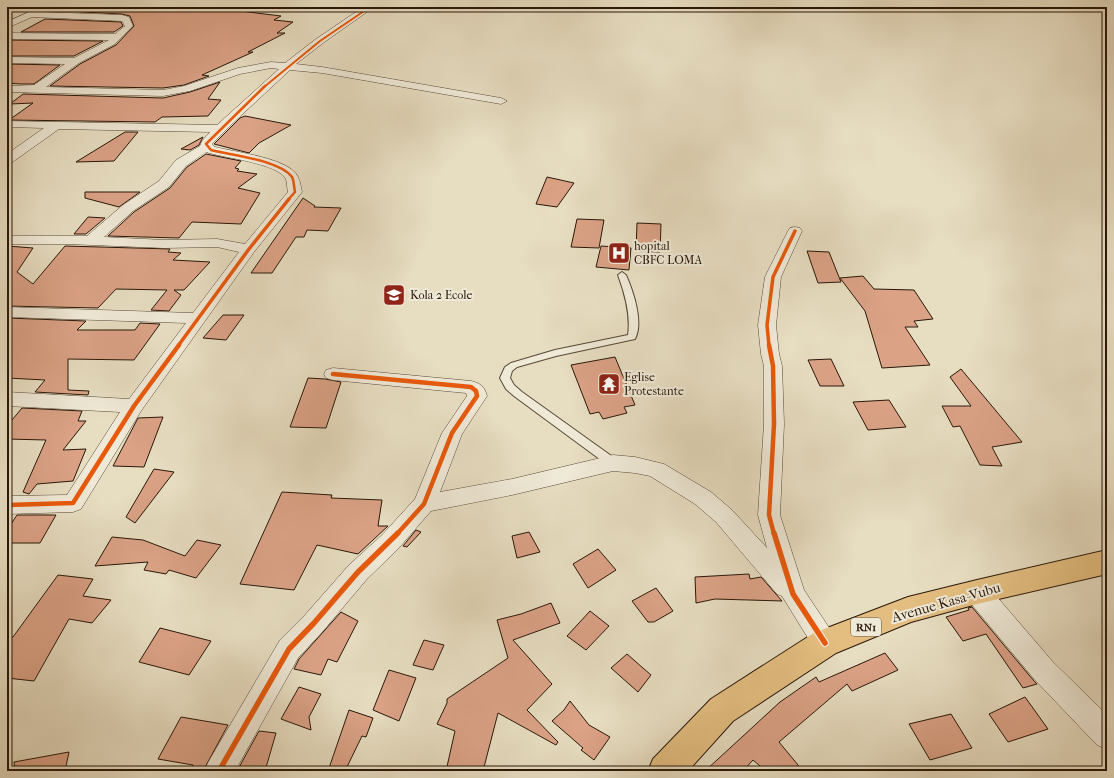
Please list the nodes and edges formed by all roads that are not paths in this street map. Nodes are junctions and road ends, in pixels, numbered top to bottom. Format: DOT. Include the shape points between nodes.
graph roads {
  1 [pos="45,7"];
  2 [pos="370,7"];
  3 [pos="30,14"];
  4 [pos="7,25"];
  5 [pos="7,36"];
  6 [pos="116,37"];
  7 [pos="7,60"];
  8 [pos="76,62"];
  9 [pos="288,66"];
  10 [pos="7,89"];
  11 [pos="31,90"];
  12 [pos="501,101"];
  13 [pos="7,124"];
  14 [pos="55,126"];
  15 [pos="219,129"];
  16 [pos="207,147"];
  17 [pos="7,160"];
  18 [pos="795,231"];
  19 [pos="7,240"];
  20 [pos="91,241"];
  21 [pos="249,249"];
  22 [pos="622,275"];
  23 [pos="7,312"];
  24 [pos="198,318"];
  25 [pos="333,374"];
  26 [pos="7,399"];
  27 [pos="134,406"];
  28 [pos="613,463"];
  29 [pos="424,504"];
  30 [pos="7,505"];
  31 [pos="1107,562"];
  32 [pos="977,592"];
  33 [pos="792,594"];
  34 [pos="825,643"];
  35 [pos="1107,735"];
  36 [pos="219,771"];
  37 [pos="665,771"];
  1 -- 3 [label="street"];
  2 -- 9 [label="street"];
  3 -- 4 [label="street"];
  3 -- 6 [label="street" via="126,19 129,28"];
  5 -- 6 [label="street"];
  6 -- 8 [label="street" via="112,42"];
  7 -- 8 [label="street"];
  8 -- 11 [label="street"];
  9 -- 11 [label="street" via="258,66 163,93"];
  9 -- 12 [label="street"];
  9 -- 15 [label="street"];
  10 -- 11 [label="street"];
  13 -- 14 [label="street"];
  14 -- 15 [label="street"];
  14 -- 17 [label="street"];
  15 -- 16 [label="street" via="206,144"];
  16 -- 20 [label="street" via="182,163 164,184 128,208"];
  16 -- 21 [label="street" via="273,165 292,177 294,192"];
  18 -- 33 [label="street" via="773,277 767,325 773,366 774,424 769,515"];
  19 -- 20 [label="street"];
  20 -- 21 [label="street" via="217,243"];
  21 -- 24 [label="street"];
  22 -- 28 [label="lane" via="634,328 632,337 555,353 514,365 508,369 505,378 510,387 522,397"];
  23 -- 24 [label="street"];
  24 -- 27 [label="street"];
  25 -- 29 [label="street" via="471,387 476,391 477,396 452,433"];
  26 -- 27 [label="street"];
  27 -- 30 [label="street" via="73,503"];
  28 -- 29 [label="street" via="512,487"];
  28 -- 33 [label="street" via="656,470 703,498 738,531"];
  29 -- 36 [label="street" via="289,649"];
  31 -- 32 [label="highway, Avenue Kasa-Vubu / RN1"];
  32 -- 34 [label="highway, Avenue Kasa-Vubu / RN1" via="908,610"];
  32 -- 35 [label="street" via="1044,671"];
  33 -- 34 [label="street"];
  34 -- 37 [label="highway, Avenue Kasa-Vubu / RN1" via="722,710"];
}
